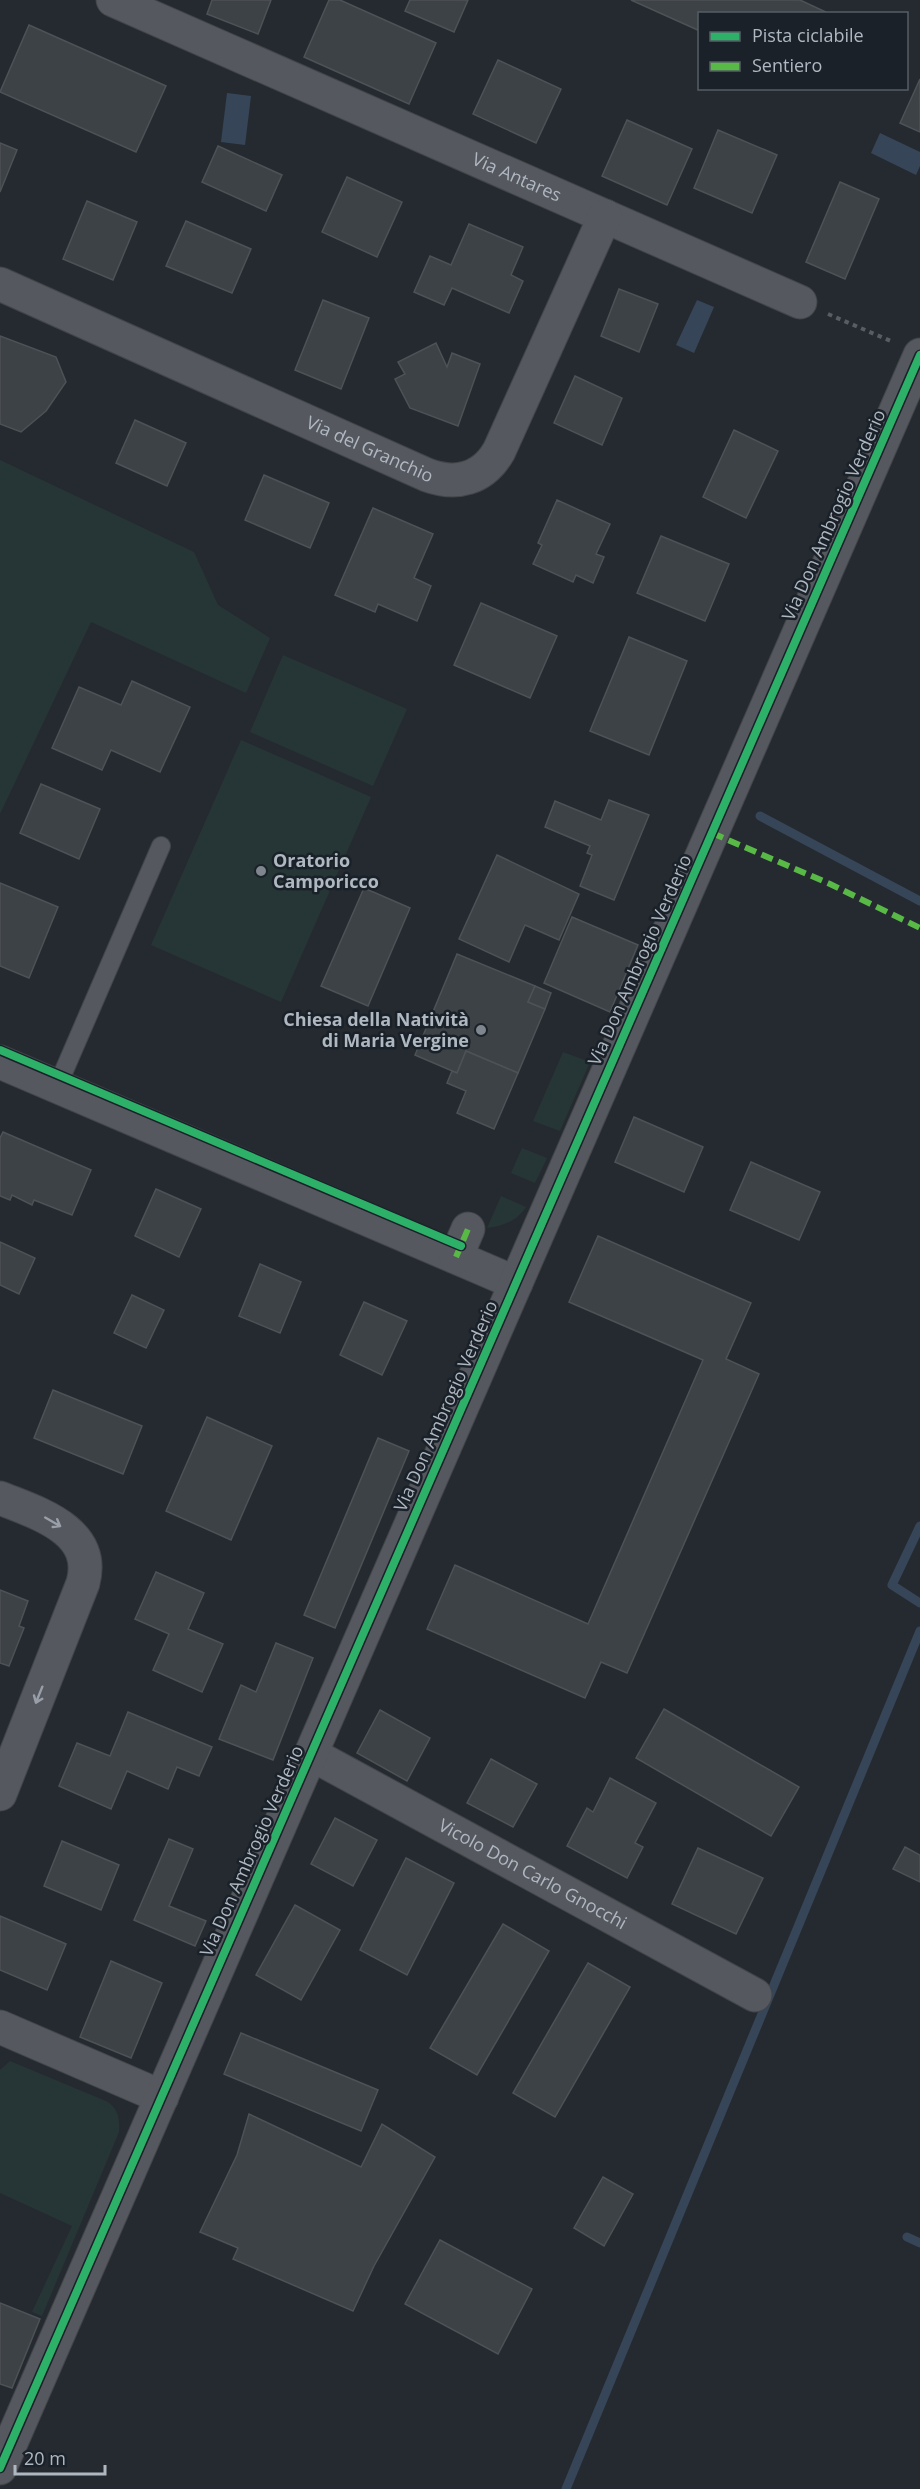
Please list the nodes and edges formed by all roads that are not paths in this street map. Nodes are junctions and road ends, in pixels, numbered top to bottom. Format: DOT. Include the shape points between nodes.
graph roads {
  1 [pos="113,0"];
  2 [pos="605,216"];
  3 [pos="0,284"];
  4 [pos="800,302"];
  5 [pos="909,350"];
  6 [pos="161,846"];
  7 [pos="0,1062"];
  8 [pos="57,1087"];
  9 [pos="516,1283"];
  10 [pos="0,1498"];
  11 [pos="311,1754"];
  12 [pos="0,1794"];
  13 [pos="755,1995"];
  14 [pos="0,2027"];
  15 [pos="162,2097"];
  16 [pos="0,2468"];
  1 -- 2 [label="street, Via Antares"];
  2 -- 3 [label="street, Via del Granchio" via="499,451 480,473 458,481 427,475"];
  2 -- 4 [label="street, Via Antares"];
  5 -- 9 [label="street, Via Don Ambrogio Verderio"];
  6 -- 8 [label="lane"];
  7 -- 8 [label="street"];
  8 -- 9 [label="street" via="462,1243"];
  9 -- 11 [label="street, Via Don Ambrogio Verderio"];
  10 -- 12 [label="street, one-way" via="60,1524 80,1546 86,1569"];
  11 -- 13 [label="street, Vicolo Don Carlo Gnocchi"];
  11 -- 15 [label="street, Via Don Ambrogio Verderio"];
  14 -- 15 [label="street"];
  15 -- 16 [label="street, Via Don Ambrogio Verderio"];
}
